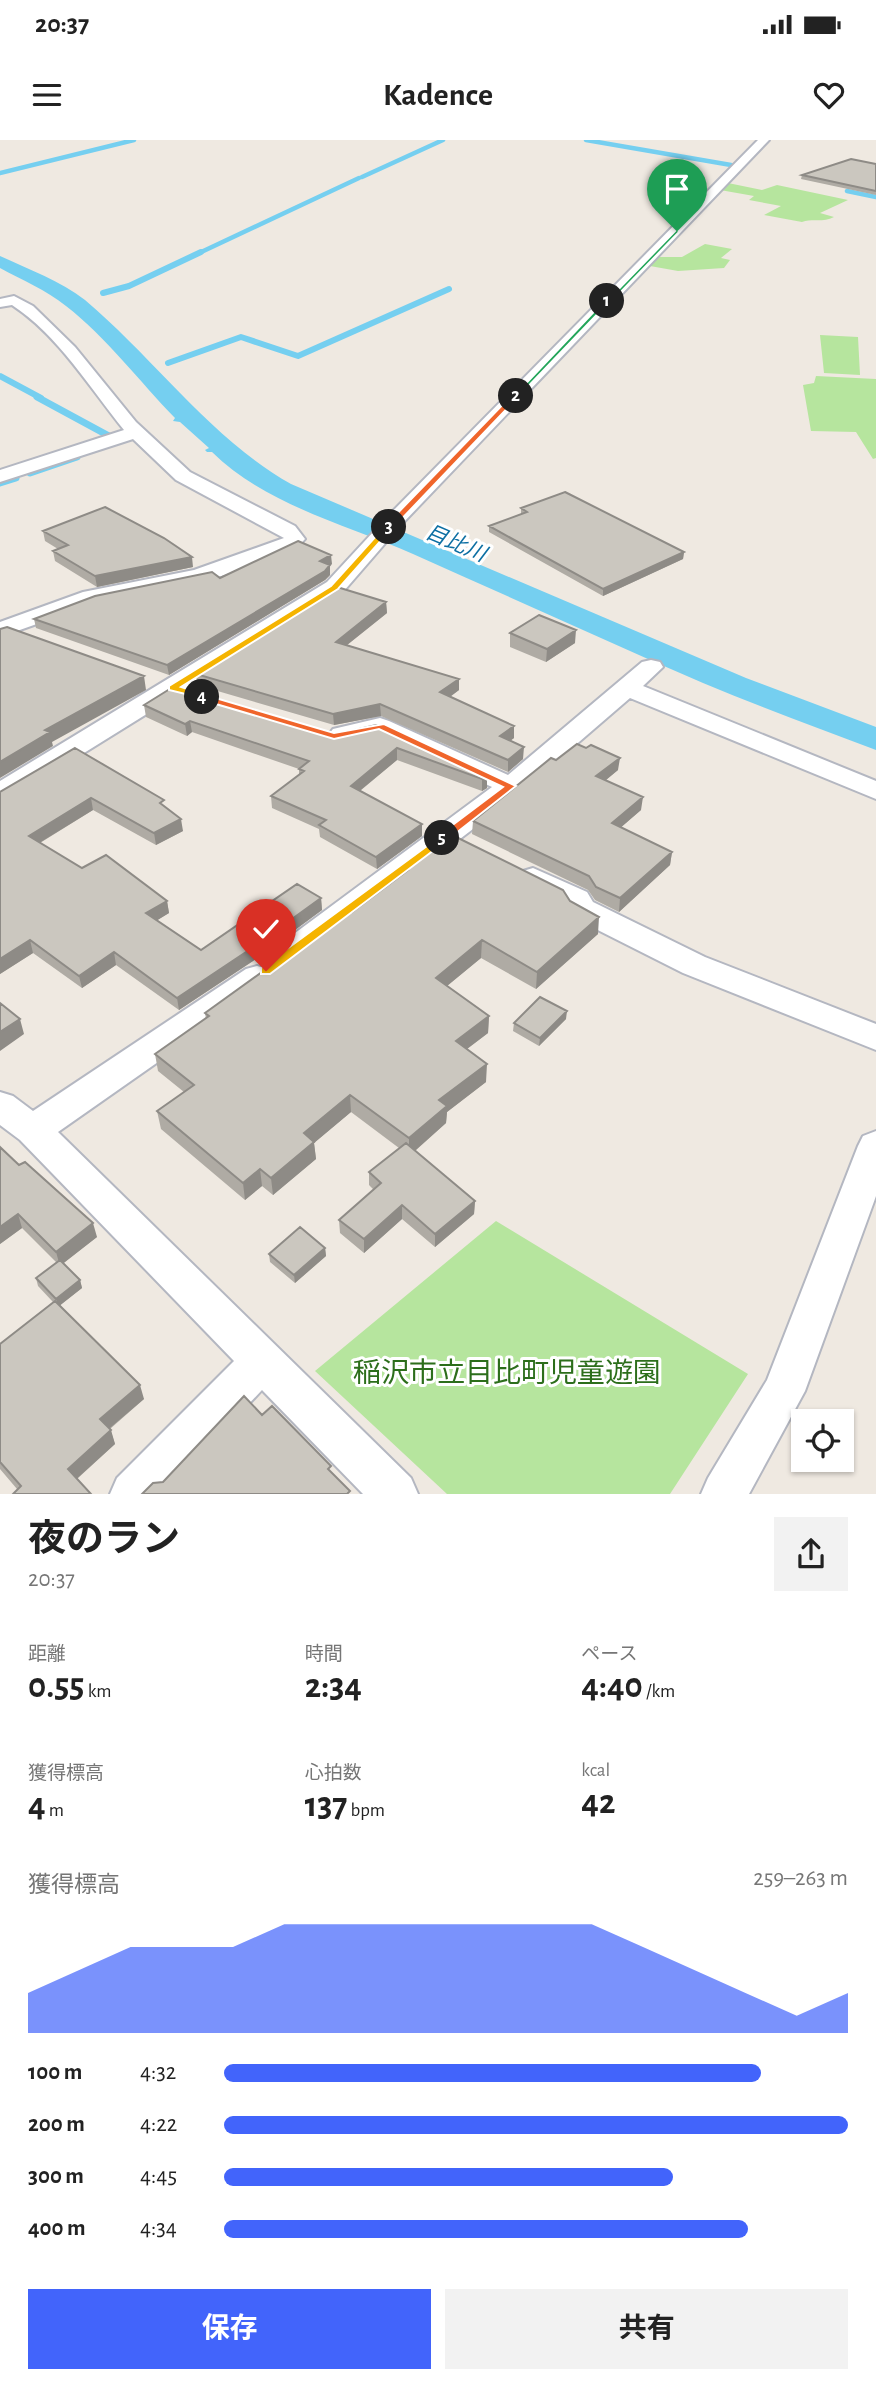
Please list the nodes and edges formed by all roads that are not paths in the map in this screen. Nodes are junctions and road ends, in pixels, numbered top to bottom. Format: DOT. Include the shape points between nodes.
graph roads {
  1 [pos="764,140"];
  2 [pos="0,303"];
  3 [pos="136,432"];
  4 [pos="0,476"];
  5 [pos="4,629"];
  6 [pos="47,642"];
  7 [pos="651,667"];
  8 [pos="161,683"];
  9 [pos="627,688"];
  10 [pos="199,696"];
  11 [pos="323,733"];
  12 [pos="511,786"];
  13 [pos="876,790"];
  14 [pos="0,793"];
  15 [pos="505,864"];
  16 [pos="876,1038"];
  17 [pos="0,1106"];
  18 [pos="33,1130"];
  19 [pos="876,1146"];
  20 [pos="261,1362"];
  21 [pos="133,1494"];
  22 [pos="395,1494"];
  23 [pos="724,1494"];
  1 -- 8 [label="street" via="335,587"];
  2 -- 3 [label="street" via="14,299 28,309 69,349"];
  3 -- 4 [label="street"];
  3 -- 5 [label="street" via="183,477 288,530 295,538 288,547 199,576 91,597"];
  5 -- 6 [label="street"];
  7 -- 9 [label="street"];
  8 -- 10 [label="street"];
  8 -- 14 [label="street"];
  9 -- 12 [label="street"];
  9 -- 13 [label="street"];
  11 -- 12 [label="street" via="334,736 380,726"];
  12 -- 18 [label="street" via="458,841"];
  15 -- 16 [label="street" via="576,899 580,909 694,965"];
  17 -- 18 [label="street"];
  18 -- 20 [label="street"];
  19 -- 23 [label="street" via="784,1391"];
  20 -- 21 [label="street"];
  20 -- 22 [label="street"];
}
